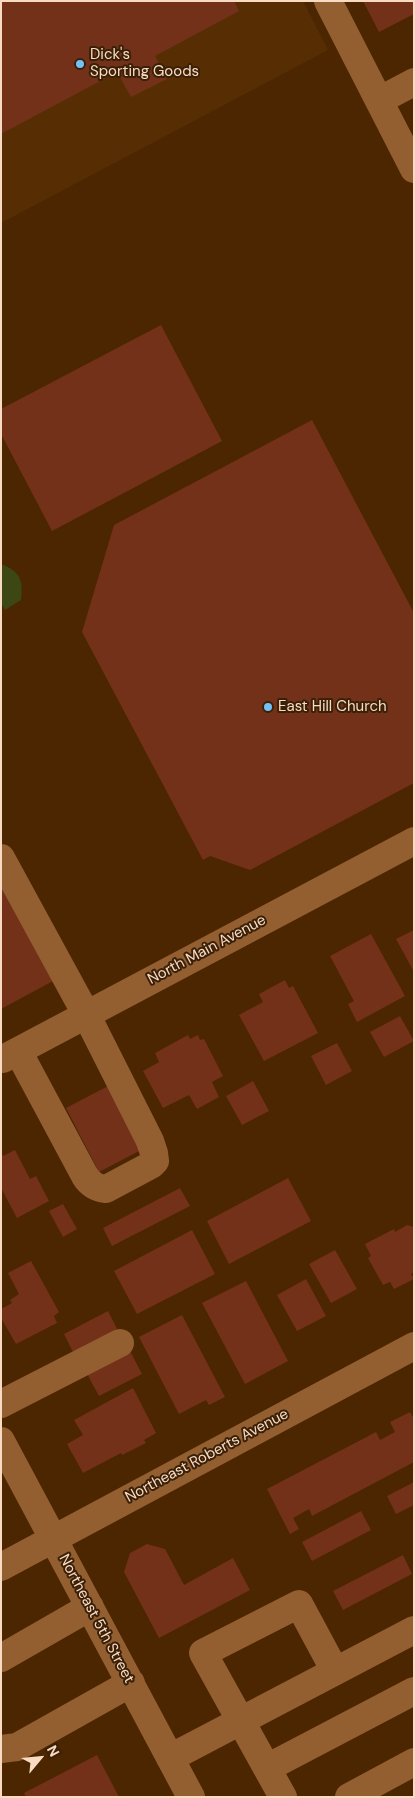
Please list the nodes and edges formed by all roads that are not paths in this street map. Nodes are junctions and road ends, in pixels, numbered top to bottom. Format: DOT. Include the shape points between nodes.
graph roads {
  1 [pos="328,1"];
  2 [pos="414,82"];
  3 [pos="380,100"];
  4 [pos="414,169"];
  5 [pos="414,841"];
  6 [pos="1,858"];
  7 [pos="86,1014"];
  8 [pos="9,1055"];
  9 [pos="120,1343"];
  10 [pos="414,1346"];
  11 [pos="1,1404"];
  12 [pos="1,1441"];
  13 [pos="54,1538"];
  14 [pos="1,1567"];
  15 [pos="90,1607"];
  16 [pos="414,1630"];
  17 [pos="1,1658"];
  18 [pos="334,1671"];
  19 [pos="131,1683"];
  20 [pos="414,1691"];
  21 [pos="241,1720"];
  22 [pos="1,1749"];
  23 [pos="170,1758"];
  24 [pos="414,1762"];
  25 [pos="267,1768"];
  26 [pos="191,1797"];
  27 [pos="283,1797"];
  28 [pos="349,1797"];
  1 -- 3 [label="street"];
  2 -- 3 [label="street"];
  3 -- 4 [label="street"];
  5 -- 7 [label="street, North Main Avenue"];
  6 -- 7 [label="street"];
  7 -- 8 [label="street, North Main Avenue"];
  7 -- 8 [label="street" via="154,1153 151,1165 112,1186 100,1189 90,1183"];
  9 -- 11 [label="street"];
  10 -- 13 [label="street, Northeast Roberts Avenue"];
  12 -- 13 [label="street, Northeast 5th Street"];
  13 -- 14 [label="street, Northeast Roberts Avenue"];
  13 -- 15 [label="street, Northeast 5th Street"];
  15 -- 17 [label="street"];
  15 -- 19 [label="street, Northeast 5th Street"];
  16 -- 18 [label="street"];
  18 -- 21 [label="street"];
  18 -- 21 [label="street" via="299,1604 203,1653"];
  19 -- 22 [label="street" via="17,1747"];
  19 -- 23 [label="street, Northeast 5th Street"];
  20 -- 25 [label="street"];
  21 -- 23 [label="street"];
  21 -- 25 [label="street"];
  23 -- 26 [label="street, Northeast 5th Street"];
  24 -- 28 [label="street"];
  25 -- 27 [label="street"];
}
